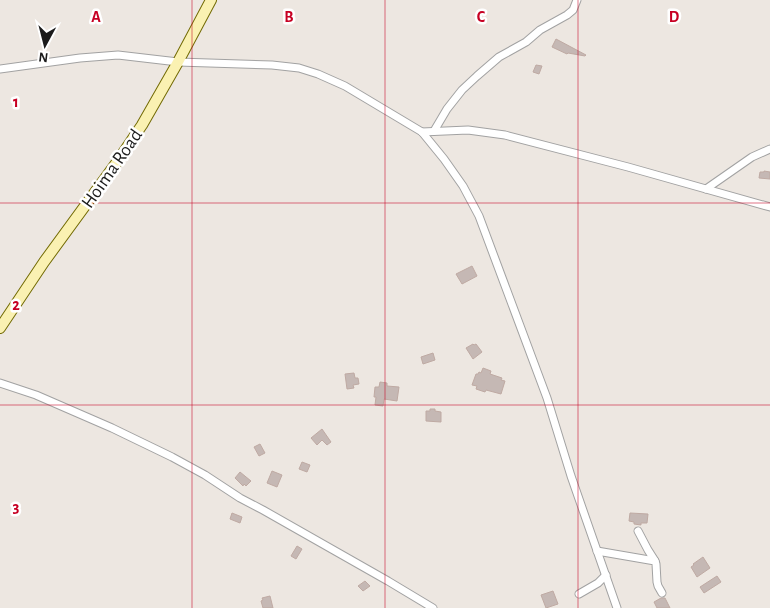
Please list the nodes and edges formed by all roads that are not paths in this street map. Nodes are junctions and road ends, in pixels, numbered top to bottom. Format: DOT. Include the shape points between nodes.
graph roads {
  1 [pos="211,0"];
  2 [pos="577,0"];
  3 [pos="178,62"];
  4 [pos="0,69"];
  5 [pos="434,131"];
  6 [pos="422,132"];
  7 [pos="770,149"];
  8 [pos="706,188"];
  9 [pos="770,207"];
  10 [pos="0,328"];
  11 [pos="0,383"];
  12 [pos="638,531"];
  13 [pos="597,550"];
  14 [pos="655,561"];
  15 [pos="606,575"];
  16 [pos="662,593"];
  17 [pos="579,594"];
  18 [pos="433,608"];
  19 [pos="617,608"];
  1 -- 3 [label="main road, Hoima Road"];
  2 -- 5 [label="street" via="567,16 499,57 476,76 447,109"];
  3 -- 4 [label="street" via="118,55"];
  3 -- 6 [label="street" via="299,68 345,86"];
  3 -- 10 [label="main road, Hoima Road" via="142,125"];
  5 -- 6 [label="street"];
  5 -- 8 [label="street" via="468,130 505,135"];
  6 -- 13 [label="street" via="463,186 479,216 547,398"];
  7 -- 8 [label="street" via="752,157"];
  8 -- 9 [label="street"];
  11 -- 18 [label="street" via="36,395 172,457"];
  12 -- 14 [label="street"];
  13 -- 14 [label="street"];
  13 -- 15 [label="street"];
  14 -- 16 [label="street"];
  15 -- 17 [label="street"];
  15 -- 19 [label="street"];
}
